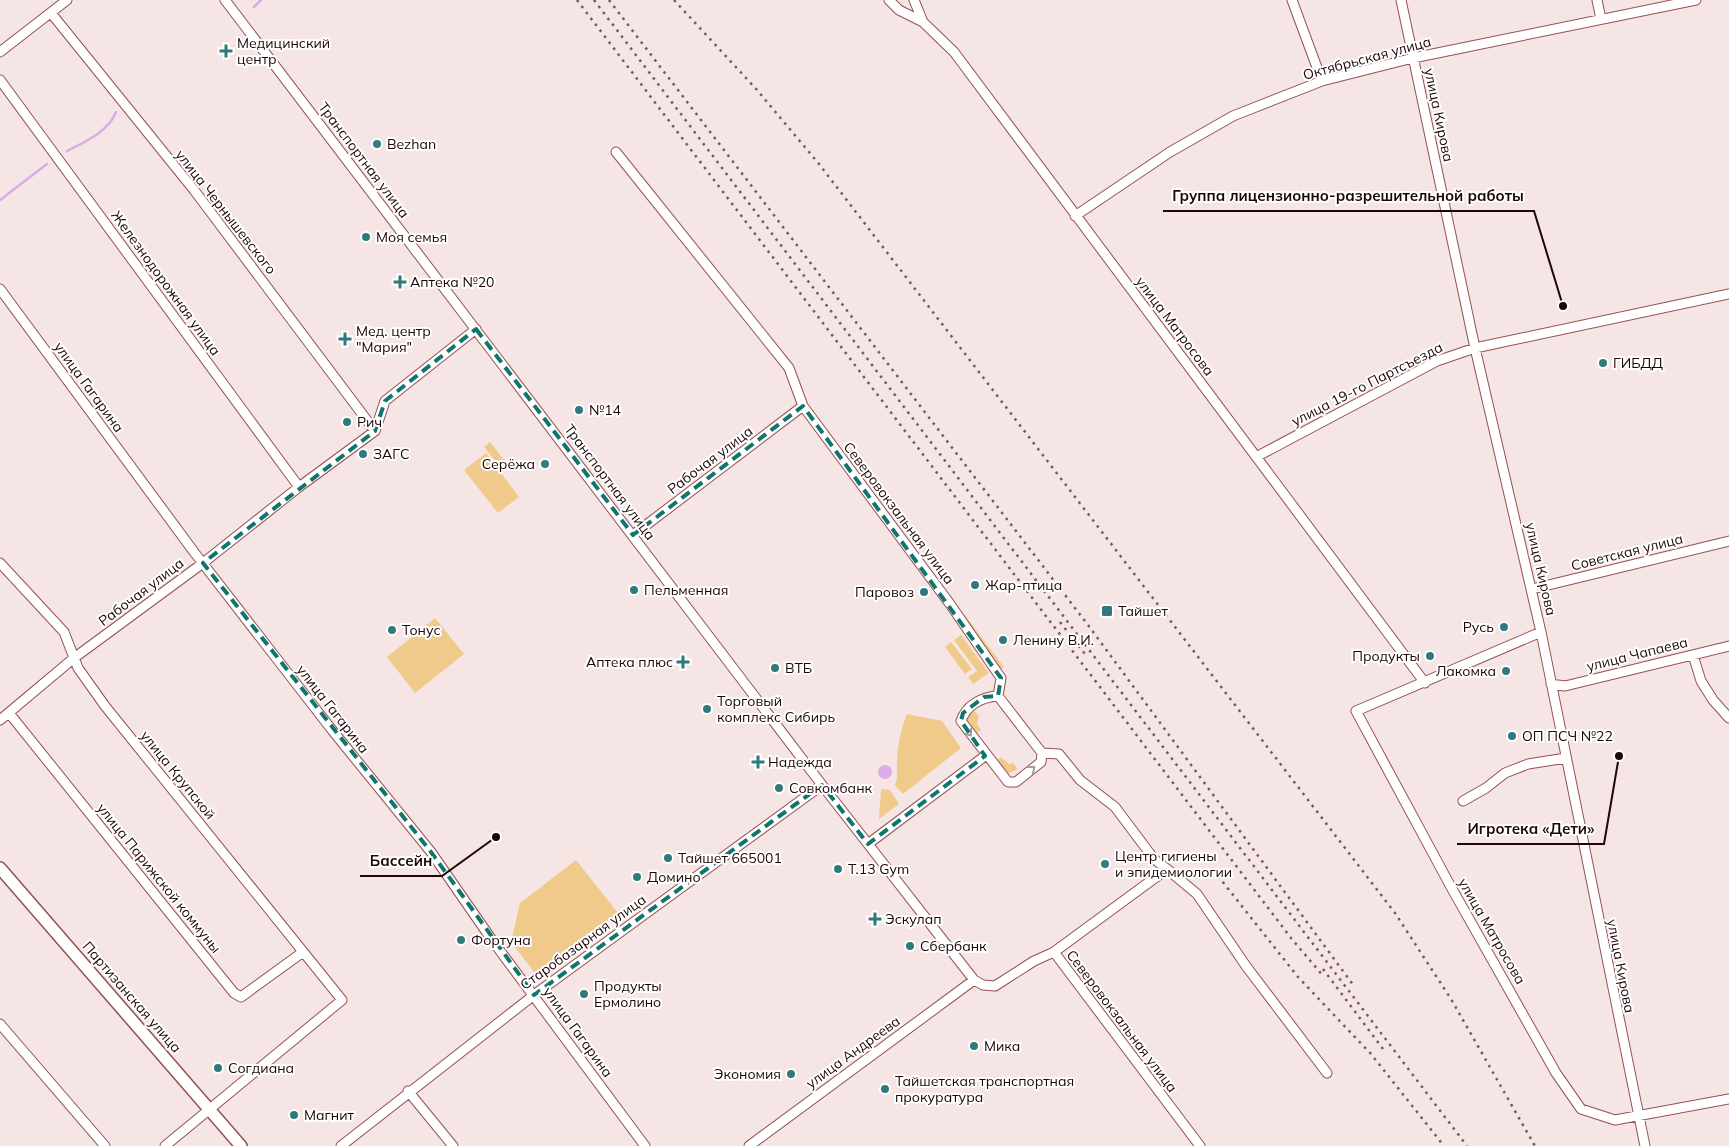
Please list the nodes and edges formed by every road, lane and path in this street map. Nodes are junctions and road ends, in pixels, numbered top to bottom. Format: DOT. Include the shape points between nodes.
graph roads {
  1 [pos="67,0"];
  2 [pos="225,0"];
  3 [pos="889,0"];
  4 [pos="914,0"];
  5 [pos="1292,0"];
  6 [pos="1401,0"];
  7 [pos="1596,0"];
  8 [pos="1696,0"];
  9 [pos="51,13"];
  10 [pos="1601,20"];
  11 [pos="923,22"];
  12 [pos="0,52"];
  13 [pos="1412,58"];
  14 [pos="0,80"];
  15 [pos="1322,81"];
  16 [pos="616,152"];
  17 [pos="1075,216"];
  18 [pos="0,289"];
  19 [pos="1729,294"];
  20 [pos="476,329"];
  21 [pos="1475,348"];
  22 [pos="803,406"];
  23 [pos="375,431"];
  24 [pos="1256,457"];
  25 [pos="299,487"];
  26 [pos="633,535"];
  27 [pos="1729,541"];
  28 [pos="203,562"];
  29 [pos="0,563"];
  30 [pos="1532,589"];
  31 [pos="1542,632"];
  32 [pos="1729,646"];
  33 [pos="1692,655"];
  34 [pos="74,658"];
  35 [pos="1425,683"];
  36 [pos="1551,684"];
  37 [pos="998,696"];
  38 [pos="9,713"];
  39 [pos="1729,718"];
  40 [pos="0,720"];
  41 [pos="1042,753"];
  42 [pos="985,756"];
  43 [pos="1566,758"];
  44 [pos="822,785"];
  45 [pos="1463,801"];
  46 [pos="868,844"];
  47 [pos="0,868"];
  48 [pos="1167,869"];
  49 [pos="303,952"];
  50 [pos="1054,952"];
  51 [pos="974,980"];
  52 [pos="534,994"];
  53 [pos="0,1024"];
  54 [pos="1327,1073"];
  55 [pos="408,1091"];
  56 [pos="1729,1099"];
  57 [pos="209,1109"];
  58 [pos="1637,1116"];
  59 [pos="344,1145"];
  60 [pos="105,1146"];
  61 [pos="165,1146"];
  62 [pos="241,1146"];
  63 [pos="453,1146"];
  64 [pos="645,1146"];
  65 [pos="749,1146"];
  66 [pos="1200,1146"];
  67 [pos="1645,1146"];
  1 -- 9 [label="street"];
  2 -- 20 [label="street, Транспортная улица"];
  3 -- 11 [label="street, улица Матросова" via="899,10"];
  4 -- 11 [label="street"];
  5 -- 15 [label="street"];
  6 -- 13 [label="street, улица Кирова"];
  7 -- 10 [label="street"];
  8 -- 10 [label="street, Октябрьская улица"];
  9 -- 12 [label="street"];
  9 -- 23 [label="street, улица Чернышевского" via="194,190"];
  10 -- 13 [label="street, Октябрьская улица"];
  11 -- 17 [label="street, улица Матросова" via="954,52"];
  13 -- 15 [label="street, Октябрьская улица"];
  13 -- 21 [label="street, улица Кирова"];
  14 -- 25 [label="street, Железнодорожная улица"];
  15 -- 17 [label="street, Октябрьская улица" via="1233,116 1170,152"];
  16 -- 22 [label="street, Северовокзальная улица" via="789,368"];
  17 -- 24 [label="street, улица Матросова"];
  18 -- 28 [label="street, улица Гагарина"];
  19 -- 21 [label="street, улица 19-го Партсъезда"];
  20 -- 23 [label="street" via="385,401"];
  20 -- 26 [label="street, Транспортная улица"];
  21 -- 24 [label="street, улица 19-го Партсъезда" via="1437,361"];
  21 -- 30 [label="street, улица Кирова"];
  22 -- 26 [label="street, Рабочая улица"];
  22 -- 37 [label="street, Северовокзальная улица" via="1001,678"];
  23 -- 25 [label="street"];
  24 -- 35 [label="street, улица Матросова"];
  25 -- 28 [label="street, Рабочая улица"];
  26 -- 44 [label="street, Транспортная улица"];
  27 -- 30 [label="street, Советская улица"];
  28 -- 34 [label="street, Рабочая улица"];
  28 -- 52 [label="street, улица Гагарина" via="431,852"];
  29 -- 34 [label="street, улица Крупской" via="64,632"];
  30 -- 31 [label="street, улица Кирова"];
  31 -- 35 [label="street"];
  31 -- 36 [label="street, улица Кирова"];
  32 -- 33 [label="street, улица Чапаева"];
  33 -- 36 [label="street, улица Чапаева" via="1566,686"];
  33 -- 39 [label="street" via="1701,681"];
  34 -- 38 [label="street, Рабочая улица"];
  34 -- 49 [label="street, улица Крупской" via="105,706"];
  35 -- 58 [label="street, улица Матросова" via="1356,711 1570,1096 1581,1109 1598,1116 1615,1120"];
  36 -- 43 [label="street, улица Кирова"];
  37 -- 41 [label="street"];
  37 -- 42 [label="street, one-way" via="984,697 964,713 961,722"];
  38 -- 40 [label="street, Рабочая улица"];
  38 -- 49 [label="street, улица Парижской коммуны" via="234,993 241,997"];
  42 -- 41 [label="street, one-way" via="1008,782 1016,782 1041,762"];
  41 -- 48 [label="street" via="1059,754 1080,780 1115,807 1154,860"];
  42 -- 46 [label="street"];
  43 -- 45 [label="street" via="1528,764 1505,773"];
  43 -- 58 [label="street, улица Кирова"];
  44 -- 46 [label="street, Транспортная улица"];
  44 -- 52 [label="street, Старобазарная улица"];
  46 -- 51 [label="street, Транспортная улица"];
  47 -- 57 [label="main road, Партизанская улица"];
  48 -- 50 [label="street, Северовокзальная улица"];
  48 -- 54 [label="street" via="1197,894 1246,966"];
  49 -- 57 [label="street, улица Крупской" via="342,1000"];
  50 -- 51 [label="street" via="995,986"];
  50 -- 66 [label="street, Северовокзальная улица"];
  51 -- 65 [label="street, улица Андреева"];
  52 -- 55 [label="street, Старобазарная улица"];
  52 -- 64 [label="street, улица Гагарина"];
  53 -- 60 [label="street"];
  55 -- 59 [label="street, Старобазарная улица"];
  55 -- 63 [label="street"];
  56 -- 58 [label="street, улица Матросова"];
  57 -- 61 [label="street"];
  57 -- 62 [label="main road, Партизанская улица"];
  58 -- 67 [label="street, улица Кирова"];
}
